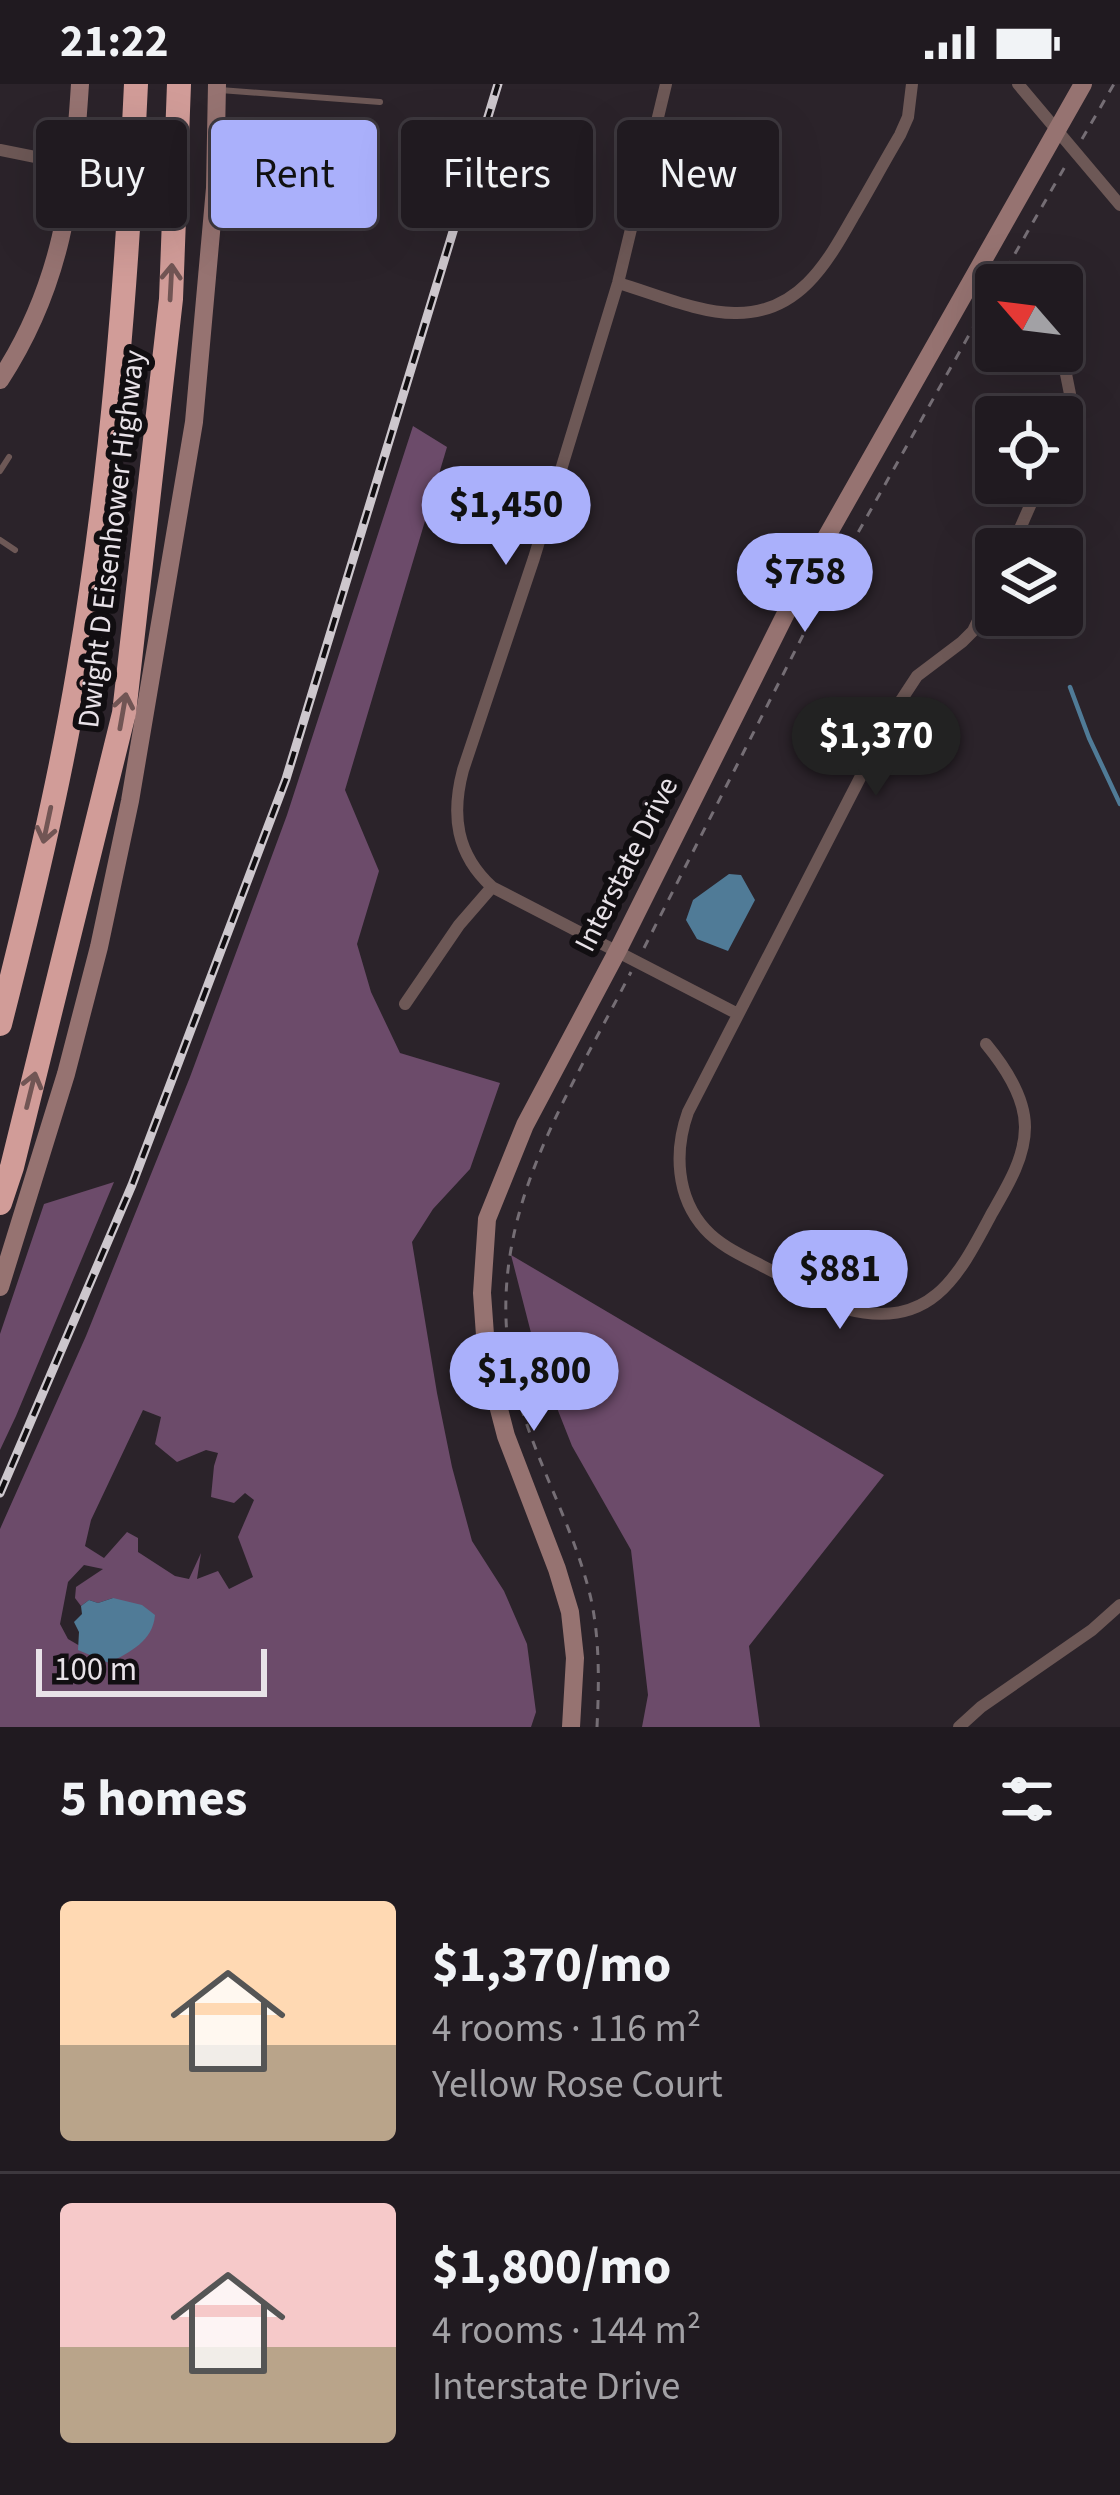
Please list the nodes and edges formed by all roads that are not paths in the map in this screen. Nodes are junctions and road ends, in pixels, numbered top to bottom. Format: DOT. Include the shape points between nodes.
graph roads {
  1 [pos="80,84"];
  2 [pos="136,84"];
  3 [pos="179,84"];
  4 [pos="666,84"];
  5 [pos="912,84"];
  6 [pos="1018,84"];
  7 [pos="1083,84"];
  8 [pos="217,87"];
  9 [pos="380,102"];
  10 [pos="78,120"];
  11 [pos="1055,130"];
  12 [pos="0,150"];
  13 [pos="36,157"];
  14 [pos="1120,205"];
  15 [pos="65,228"];
  16 [pos="618,283"];
  17 [pos="0,380"];
  18 [pos="9,458"];
  19 [pos="0,471"];
  20 [pos="0,540"];
  21 [pos="16,550"];
  22 [pos="975,627"];
  23 [pos="492,886"];
  24 [pos="618,950"];
  25 [pos="405,1004"];
  26 [pos="738,1013"];
  27 [pos="0,1024"];
  28 [pos="986,1044"];
  29 [pos="0,1203"];
  30 [pos="0,1287"];
  31 [pos="1120,1605"];
  32 [pos="572,1727"];
  33 [pos="959,1727"];
  1 -- 10 [label="main road"];
  2 -- 27 [label="highway, Dwight D Eisenhower Highway, one-way" via="121,336 96,553 79,669"];
  29 -- 3 [label="highway, Dwight D Eisenhower Highway, one-way" via="124,713 171,299"];
  4 -- 16 [label="street"];
  5 -- 16 [label="street" via="900,135 844,234 819,273 789,299 737,314"];
  6 -- 11 [label="street"];
  7 -- 11 [label="main road, Interstate Drive"];
  8 -- 9 [label="lane"];
  8 -- 30 [label="main road" via="194,422 130,802 66,1074"];
  11 -- 14 [label="street"];
  11 -- 24 [label="main road, Interstate Drive" via="806,573"];
  12 -- 13 [label="street"];
  15 -- 17 [label="main road" via="46,290"];
  16 -- 23 [label="street" via="457,793 459,839"];
  18 -- 19 [label="lane"];
  20 -- 21 [label="lane"];
  22 -- 26 [label="street" via="907,689"];
  23 -- 24 [label="street"];
  23 -- 25 [label="street"];
  24 -- 26 [label="street"];
  24 -- 32 [label="main road, Interstate Drive" via="504,1173 487,1219 482,1293 495,1401 570,1612"];
  26 -- 28 [label="street" via="682,1132 687,1200 717,1240 863,1313 900,1312 944,1289 1017,1165 1023,1113"];
  31 -- 33 [label="street"];
}
